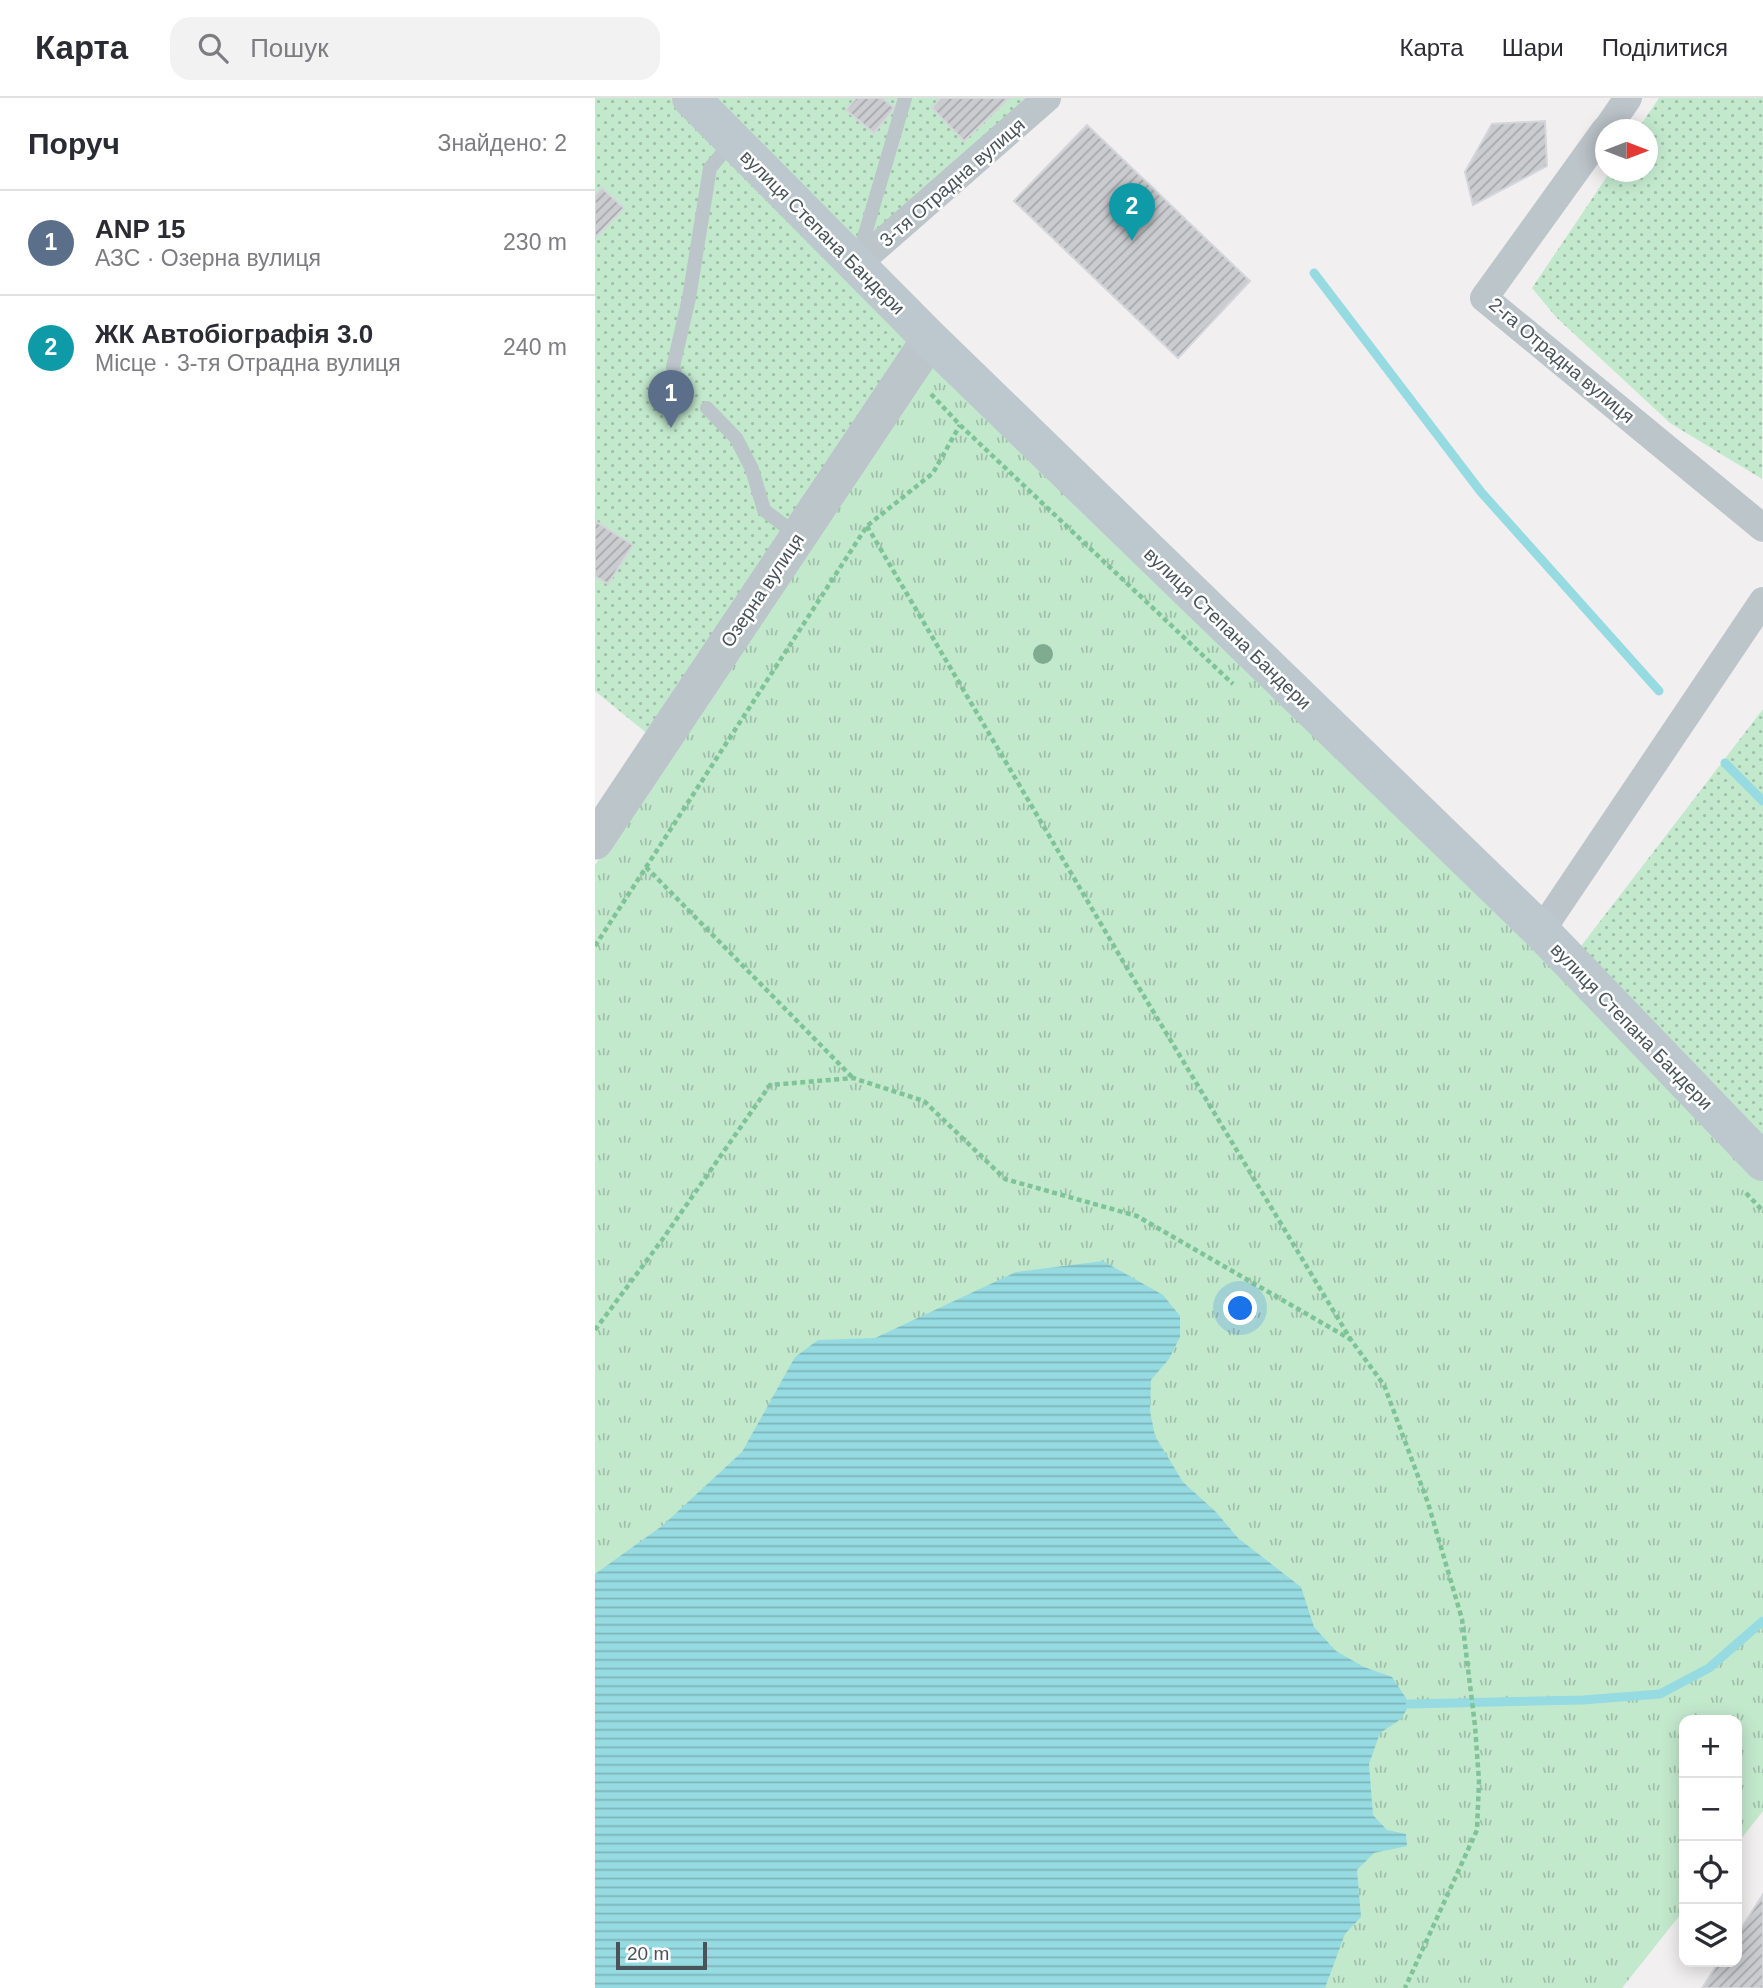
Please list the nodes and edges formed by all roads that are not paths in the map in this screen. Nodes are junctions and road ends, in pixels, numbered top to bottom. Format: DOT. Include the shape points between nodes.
graph roads {
  1 [pos="691,98"];
  2 [pos="905,98"];
  3 [pos="1047,98"];
  4 [pos="1629,98"];
  5 [pos="1614,119"];
  6 [pos="733,141"];
  7 [pos="1595,145"];
  8 [pos="856,265"];
  9 [pos="930,339"];
  10 [pos="679,384"];
  11 [pos="707,408"];
  12 [pos="1763,528"];
  13 [pos="798,536"];
  14 [pos="1763,601"];
  15 [pos="595,841"];
  16 [pos="1541,931"];
  17 [pos="1753,1176"];
  1 -- 6 [label="main road, вулиця Степана Бандери"];
  2 -- 8 [label="lane"];
  3 -- 8 [label="street, 3-тя Отрадна вулиця"];
  4 -- 5 [label="street, 2-га Отрадна вулиця"];
  6 -- 8 [label="main road, вулиця Степана Бандери"];
  6 -- 10 [label="lane" via="710,168 673,367"];
  7 -- 12 [label="street, 2-га Отрадна вулиця" via="1484,298"];
  8 -- 9 [label="main road, вулиця Степана Бандери"];
  9 -- 13 [label="street, Озерна вулиця"];
  9 -- 16 [label="main road, вулиця Степана Бандери"];
  11 -- 13 [label="lane" via="736,438 752,469 764,510"];
  13 -- 15 [label="street, Озерна вулиця"];
  14 -- 16 [label="street"];
  16 -- 17 [label="main road, вулиця Степана Бандери"];
}
